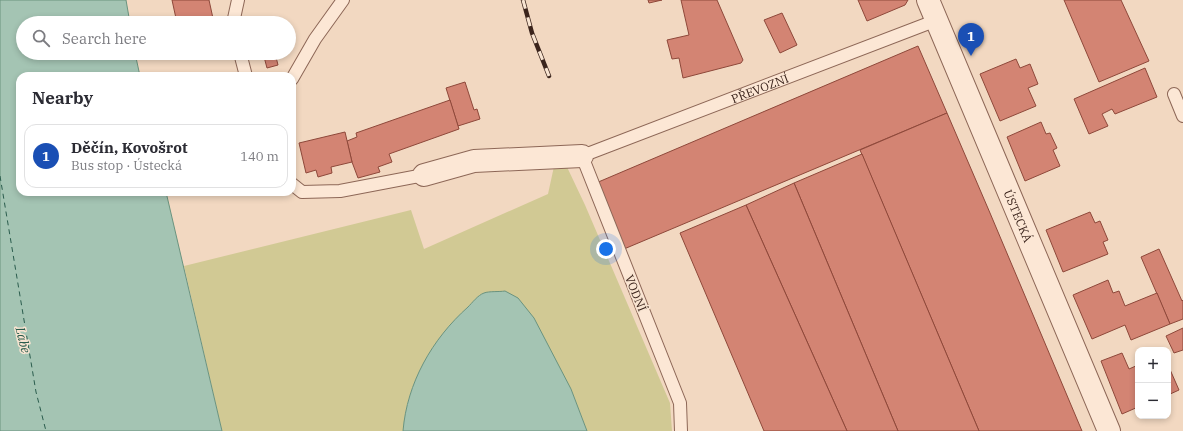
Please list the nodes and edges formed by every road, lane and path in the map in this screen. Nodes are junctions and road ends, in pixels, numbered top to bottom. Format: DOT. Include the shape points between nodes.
graph roads {
  1 [pos="238,0"];
  2 [pos="343,0"];
  3 [pos="928,0"];
  4 [pos="234,16"];
  5 [pos="937,20"];
  6 [pos="242,60"];
  7 [pos="245,72"];
  8 [pos="296,72"];
  9 [pos="1174,94"];
  10 [pos="1183,116"];
  11 [pos="582,156"];
  12 [pos="424,174"];
  13 [pos="296,187"];
  14 [pos="681,431"];
  15 [pos="1109,431"];
  1 -- 4 [label="lane"];
  2 -- 8 [label="lane" via="314,39"];
  3 -- 5 [label="street, ÚSTECKÁ"];
  5 -- 11 [label="lane, PŘEVOZNÍ"];
  5 -- 15 [label="street, ÚSTECKÁ"];
  6 -- 7 [label="lane"];
  9 -- 10 [label="lane"];
  11 -- 12 [label="street" via="474,160"];
  11 -- 14 [label="lane, VODNÍ" via="680,403"];
  12 -- 13 [label="lane" via="340,191 302,192"];
}
